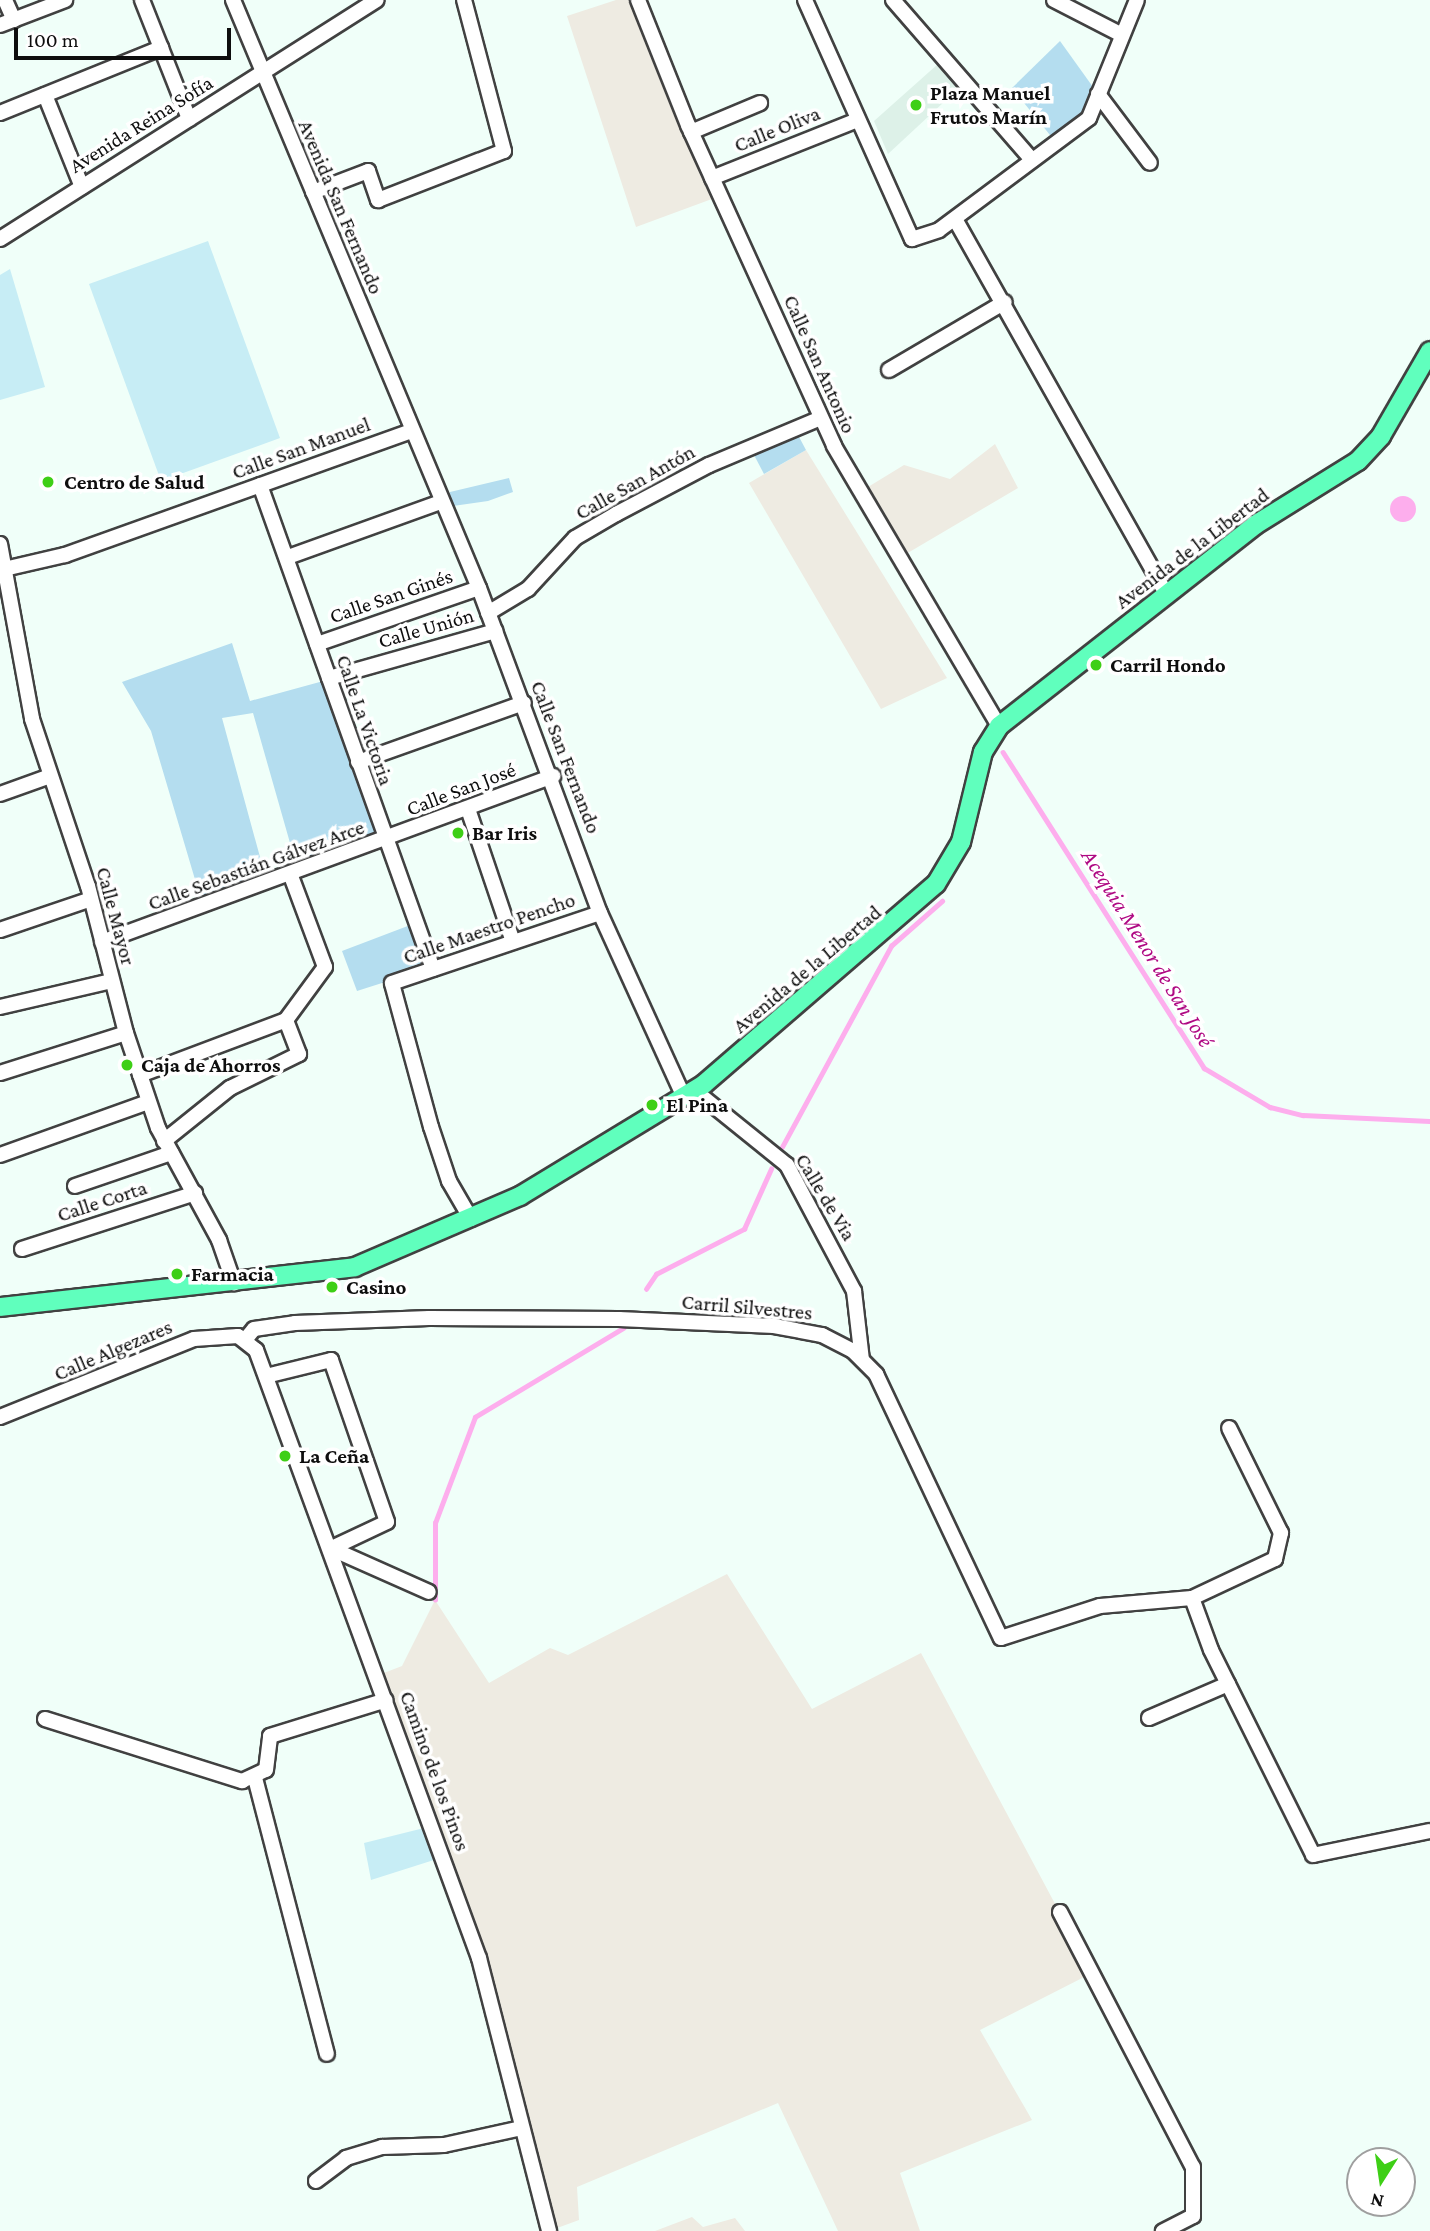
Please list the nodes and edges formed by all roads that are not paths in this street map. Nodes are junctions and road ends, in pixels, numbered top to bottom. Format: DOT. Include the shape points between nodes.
graph roads {
  1 [pos="5,0"];
  2 [pos="65,0"];
  3 [pos="142,0"];
  4 [pos="233,0"];
  5 [pos="376,0"];
  6 [pos="464,0"];
  7 [pos="638,0"];
  8 [pos="805,0"];
  9 [pos="893,0"];
  10 [pos="1054,0"];
  11 [pos="1137,0"];
  12 [pos="7,23"];
  13 [pos="1122,35"];
  14 [pos="161,48"];
  15 [pos="261,73"];
  16 [pos="1098,94"];
  17 [pos="45,95"];
  18 [pos="760,103"];
  19 [pos="0,113"];
  20 [pos="189,119"];
  21 [pos="858,120"];
  22 [pos="691,132"];
  23 [pos="1032,160"];
  24 [pos="1150,163"];
  25 [pos="712,178"];
  26 [pos="82,187"];
  27 [pos="313,192"];
  28 [pos="955,219"];
  29 [pos="0,239"];
  30 [pos="1005,302"];
  31 [pos="1430,351"];
  32 [pos="889,370"];
  33 [pos="821,418"];
  34 [pos="412,431"];
  35 [pos="260,485"];
  36 [pos="441,502"];
  37 [pos="0,544"];
  38 [pos="288,557"];
  39 [pos="2,570"];
  40 [pos="479,588"];
  41 [pos="1166,593"];
  42 [pos="488,612"];
  43 [pos="495,631"];
  44 [pos="317,643"];
  45 [pos="328,678"];
  46 [pos="524,703"];
  47 [pos="999,726"];
  48 [pos="358,762"];
  49 [pos="50,776"];
  50 [pos="553,776"];
  51 [pos="0,794"];
  52 [pos="468,808"];
  53 [pos="384,842"];
  54 [pos="291,876"];
  55 [pos="92,899"];
  56 [pos="600,913"];
  57 [pos="0,930"];
  58 [pos="102,942"];
  59 [pos="513,942"];
  60 [pos="433,970"];
  61 [pos="112,981"];
  62 [pos="0,1007"];
  63 [pos="286,1020"];
  64 [pos="126,1033"];
  65 [pos="0,1073"];
  66 [pos="140,1075"];
  67 [pos="689,1093"];
  68 [pos="148,1102"];
  69 [pos="168,1147"];
  70 [pos="0,1155"];
  71 [pos="75,1186"];
  72 [pos="195,1193"];
  73 [pos="471,1219"];
  74 [pos="22,1250"];
  75 [pos="234,1283"];
  76 [pos="0,1307"];
  77 [pos="245,1340"];
  78 [pos="862,1360"];
  79 [pos="266,1376"];
  80 [pos="0,1417"];
  81 [pos="1229,1428"];
  82 [pos="331,1547"];
  83 [pos="429,1592"];
  84 [pos="1192,1598"];
  85 [pos="1228,1684"];
  86 [pos="386,1700"];
  87 [pos="1149,1718"];
  88 [pos="46,1719"];
  89 [pos="255,1778"];
  90 [pos="1430,1830"];
  91 [pos="1060,1912"];
  92 [pos="327,2054"];
  93 [pos="522,2128"];
  94 [pos="316,2181"];
  95 [pos="549,2231"];
  96 [pos="1163,2231"];
  1 -- 12 [label="street"];
  2 -- 12 [label="street"];
  3 -- 14 [label="street"];
  4 -- 15 [label="street, Avenida San Fernando"];
  5 -- 15 [label="street, Avenida Reina Sofía"];
  6 -- 27 [label="street" via="504,151 378,200 369,171"];
  7 -- 22 [label="street, Calle San Antonio"];
  8 -- 21 [label="street"];
  9 -- 23 [label="street"];
  10 -- 13 [label="street"];
  11 -- 13 [label="street"];
  13 -- 16 [label="street"];
  14 -- 17 [label="street"];
  14 -- 20 [label="street"];
  15 -- 20 [label="street, Avenida Reina Sofía"];
  15 -- 27 [label="street, Avenida San Fernando"];
  16 -- 23 [label="street" via="1089,118"];
  16 -- 24 [label="street"];
  17 -- 19 [label="street"];
  17 -- 26 [label="street"];
  18 -- 22 [label="street"];
  20 -- 26 [label="street, Avenida Reina Sofía"];
  21 -- 25 [label="street, Calle Oliva"];
  21 -- 28 [label="street" via="912,240"];
  22 -- 25 [label="street, Calle San Antonio"];
  23 -- 28 [label="street"];
  25 -- 33 [label="street, Calle San Antonio"];
  26 -- 29 [label="street, Avenida Reina Sofía"];
  27 -- 34 [label="street, Avenida San Fernando"];
  28 -- 30 [label="street"];
  30 -- 32 [label="street"];
  30 -- 41 [label="street"];
  31 -- 41 [label="main road, Avenida de la Libertad" via="1381,436 1358,461 1255,524"];
  33 -- 42 [label="street, Calle San Antón" via="709,465 595,526 575,538 528,589"];
  33 -- 47 [label="street, Calle San Antonio"];
  34 -- 35 [label="street, Calle San Manuel"];
  34 -- 36 [label="street, Calle San Fernando"];
  35 -- 38 [label="street, Calle La Victoria"];
  35 -- 39 [label="street, Calle San Manuel" via="65,555"];
  36 -- 38 [label="street"];
  36 -- 40 [label="street, Calle San Fernando"];
  37 -- 39 [label="street, Calle Mayor"];
  38 -- 44 [label="street, Calle La Victoria"];
  39 -- 49 [label="street, Calle Mayor" via="29,704"];
  40 -- 42 [label="street, Calle San Fernando"];
  40 -- 44 [label="street, Calle San Ginés"];
  41 -- 47 [label="main road, Avenida de la Libertad"];
  42 -- 43 [label="street, Calle San Fernando"];
  43 -- 45 [label="street, Calle Unión"];
  43 -- 46 [label="street, Calle San Fernando"];
  44 -- 45 [label="street, Calle La Victoria"];
  45 -- 48 [label="street, Calle La Victoria"];
  46 -- 48 [label="street"];
  46 -- 50 [label="street, Calle San Fernando"];
  47 -- 67 [label="main road, Avenida de la Libertad" via="983,752 957,851 930,892"];
  48 -- 53 [label="street, Calle La Victoria"];
  49 -- 51 [label="street"];
  49 -- 55 [label="street, Calle Mayor"];
  50 -- 52 [label="street, Calle San José"];
  50 -- 56 [label="street, Calle San Fernando"];
  52 -- 53 [label="street, Calle San José"];
  52 -- 59 [label="street"];
  53 -- 54 [label="street, Calle Sebastián Gálvez Arce"];
  53 -- 60 [label="street, Calle La Victoria"];
  54 -- 58 [label="street, Calle Sebastián Gálvez Arce"];
  54 -- 63 [label="street" via="325,967"];
  55 -- 57 [label="street"];
  55 -- 58 [label="street, Calle Mayor"];
  56 -- 59 [label="street, Calle Maestro Pencho"];
  56 -- 67 [label="street, Calle San Fernando"];
  58 -- 61 [label="street, Calle Mayor"];
  59 -- 60 [label="street, Calle Maestro Pencho"];
  60 -- 73 [label="street, Calle Maestro Pencho" via="391,983 438,1148"];
  61 -- 62 [label="street"];
  61 -- 64 [label="street, Calle Mayor"];
  63 -- 66 [label="street"];
  63 -- 69 [label="street" via="299,1054 230,1088"];
  64 -- 65 [label="street"];
  64 -- 66 [label="street, Calle Mayor"];
  66 -- 68 [label="street, Calle Mayor"];
  67 -- 73 [label="main road, Avenida de la Libertad" via="535,1188"];
  67 -- 78 [label="street, Calle de Via" via="787,1165 854,1291"];
  68 -- 69 [label="street, Calle Mayor"];
  68 -- 70 [label="street"];
  69 -- 71 [label="street"];
  69 -- 72 [label="street, Calle Mayor"];
  72 -- 74 [label="street, Calle Corta"];
  72 -- 75 [label="street, Calle Mayor"];
  73 -- 75 [label="main road, Avenida de la Libertad" via="341,1271"];
  75 -- 76 [label="main road, Avenida de la Libertad"];
  77 -- 78 [label="street, Carril Silvestres" via="261,1328 330,1321 619,1319 774,1326 822,1335"];
  77 -- 79 [label="street, Camino de los Pinos" via="256,1350"];
  77 -- 80 [label="street, Calle Algezares" via="219,1334 194,1339"];
  78 -- 84 [label="street, Carril Silvestres" via="876,1374 1001,1638 1100,1606"];
  79 -- 82 [label="street, Camino de los Pinos"];
  79 -- 82 [label="street" via="331,1360 387,1522"];
  81 -- 84 [label="street" via="1281,1533 1275,1559"];
  82 -- 83 [label="street"];
  82 -- 86 [label="street, Camino de los Pinos"];
  84 -- 85 [label="street"];
  85 -- 87 [label="street"];
  85 -- 90 [label="street" via="1313,1855"];
  86 -- 89 [label="street" via="270,1736 266,1770"];
  86 -- 93 [label="street, Camino de los Pinos" via="479,1958"];
  88 -- 89 [label="street" via="242,1780"];
  89 -- 92 [label="street"];
  91 -- 96 [label="street" via="1193,2167 1193,2216"];
  93 -- 94 [label="street" via="444,2145 382,2147 346,2158"];
  93 -- 95 [label="street, Camino de los Pinos"];
}
